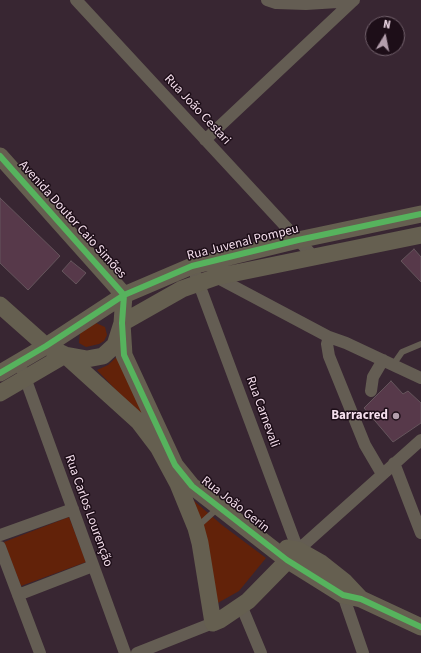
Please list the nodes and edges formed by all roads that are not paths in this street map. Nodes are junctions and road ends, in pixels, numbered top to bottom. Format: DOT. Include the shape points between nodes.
graph roads {
  1 [pos="76,0"];
  2 [pos="267,0"];
  3 [pos="353,0"];
  4 [pos="205,140"];
  5 [pos="0,156"];
  6 [pos="421,216"];
  7 [pos="421,234"];
  8 [pos="298,240"];
  9 [pos="313,256"];
  10 [pos="209,262"];
  11 [pos="192,266"];
  12 [pos="216,278"];
  13 [pos="200,283"];
  14 [pos="124,295"];
  15 [pos="0,305"];
  16 [pos="97,313"];
  17 [pos="121,330"];
  18 [pos="329,337"];
  19 [pos="421,344"];
  20 [pos="46,346"];
  21 [pos="65,355"];
  22 [pos="388,362"];
  23 [pos="22,370"];
  24 [pos="0,373"];
  25 [pos="420,377"];
  26 [pos="371,391"];
  27 [pos="0,392"];
  28 [pos="421,440"];
  29 [pos="394,463"];
  30 [pos="382,474"];
  31 [pos="218,507"];
  32 [pos="72,509"];
  33 [pos="196,528"];
  34 [pos="421,533"];
  35 [pos="0,535"];
  36 [pos="0,548"];
  37 [pos="292,555"];
  38 [pos="93,566"];
  39 [pos="344,588"];
  40 [pos="18,595"];
  41 [pos="241,605"];
  42 [pos="213,623"];
  43 [pos="421,627"];
  44 [pos="161,649"];
  45 [pos="40,653"];
  46 [pos="125,653"];
  47 [pos="136,653"];
  48 [pos="261,653"];
  49 [pos="363,653"];
  1 -- 4 [label="street, Rua João Cestari"];
  2 -- 3 [label="street" via="276,3 306,4"];
  3 -- 4 [label="street"];
  4 -- 8 [label="street, Rua João Cestari"];
  5 -- 14 [label="street, Avenida Doutor Caio Simões"];
  6 -- 8 [label="street, Rua Juvenal Pompeu"];
  7 -- 9 [label="street, Rua Juvenal Pompeu"];
  8 -- 9 [label="street, Rua João Cestari"];
  8 -- 10 [label="street, Rua Juvenal Pompeu"];
  9 -- 12 [label="street, Rua Juvenal Pompeu"];
  10 -- 11 [label="street, Rua Juvenal Pompeu"];
  10 -- 12 [label="street"];
  11 -- 13 [label="street, Rua Carnevali"];
  11 -- 14 [label="street, Rua Juvenal Pompeu"];
  12 -- 13 [label="street, Rua Juvenal Pompeu"];
  12 -- 18 [label="street"];
  13 -- 17 [label="street, Rua Juvenal Pompeu" via="182,289"];
  13 -- 37 [label="street, Rua Carnevali"];
  14 -- 16 [label="street, Rua Juvenal Pompeu"];
  14 -- 17 [label="street, Avenida Doutor Caio Simões"];
  15 -- 20 [label="street"];
  16 -- 17 [label="street" via="111,319"];
  16 -- 20 [label="street, Rua Juvenal Pompeu"];
  17 -- 21 [label="street, Rua Juvenal Pompeu" via="115,345 103,356 87,359"];
  17 -- 31 [label="street, Rua João Gerin" via="124,356 175,465 192,486"];
  18 -- 22 [label="street"];
  18 -- 30 [label="street" via="329,356 365,445"];
  19 -- 22 [label="lane" via="402,352"];
  20 -- 21 [label="street"];
  20 -- 23 [label="street, Rua Juvenal Pompeu"];
  21 -- 23 [label="street, Rua Juvenal Pompeu"];
  21 -- 33 [label="street" via="139,422 158,447 178,484"];
  22 -- 25 [label="street"];
  22 -- 26 [label="street" via="373,377"];
  23 -- 24 [label="street, Rua Juvenal Pompeu"];
  23 -- 27 [label="street, Rua Juvenal Pompeu"];
  23 -- 32 [label="street, Rua Carlos Lourenção"];
  28 -- 29 [label="street"];
  29 -- 30 [label="street"];
  29 -- 34 [label="street"];
  30 -- 37 [label="street"];
  31 -- 33 [label="lane"];
  31 -- 37 [label="street, Rua João Gerin" via="268,545"];
  32 -- 35 [label="street"];
  32 -- 38 [label="street, Rua Carlos Lourenção"];
  33 -- 42 [label="street"];
  36 -- 40 [label="street"];
  37 -- 39 [label="street, Rua João Gerin"];
  37 -- 41 [label="street" via="248,601"];
  38 -- 40 [label="street"];
  38 -- 46 [label="street, Rua Carlos Lourenção"];
  39 -- 43 [label="street, Rua João Gerin" via="361,599"];
  39 -- 49 [label="street"];
  40 -- 45 [label="street"];
  41 -- 42 [label="street"];
  41 -- 48 [label="street"];
  42 -- 44 [label="street"];
  44 -- 47 [label="street"];
}
